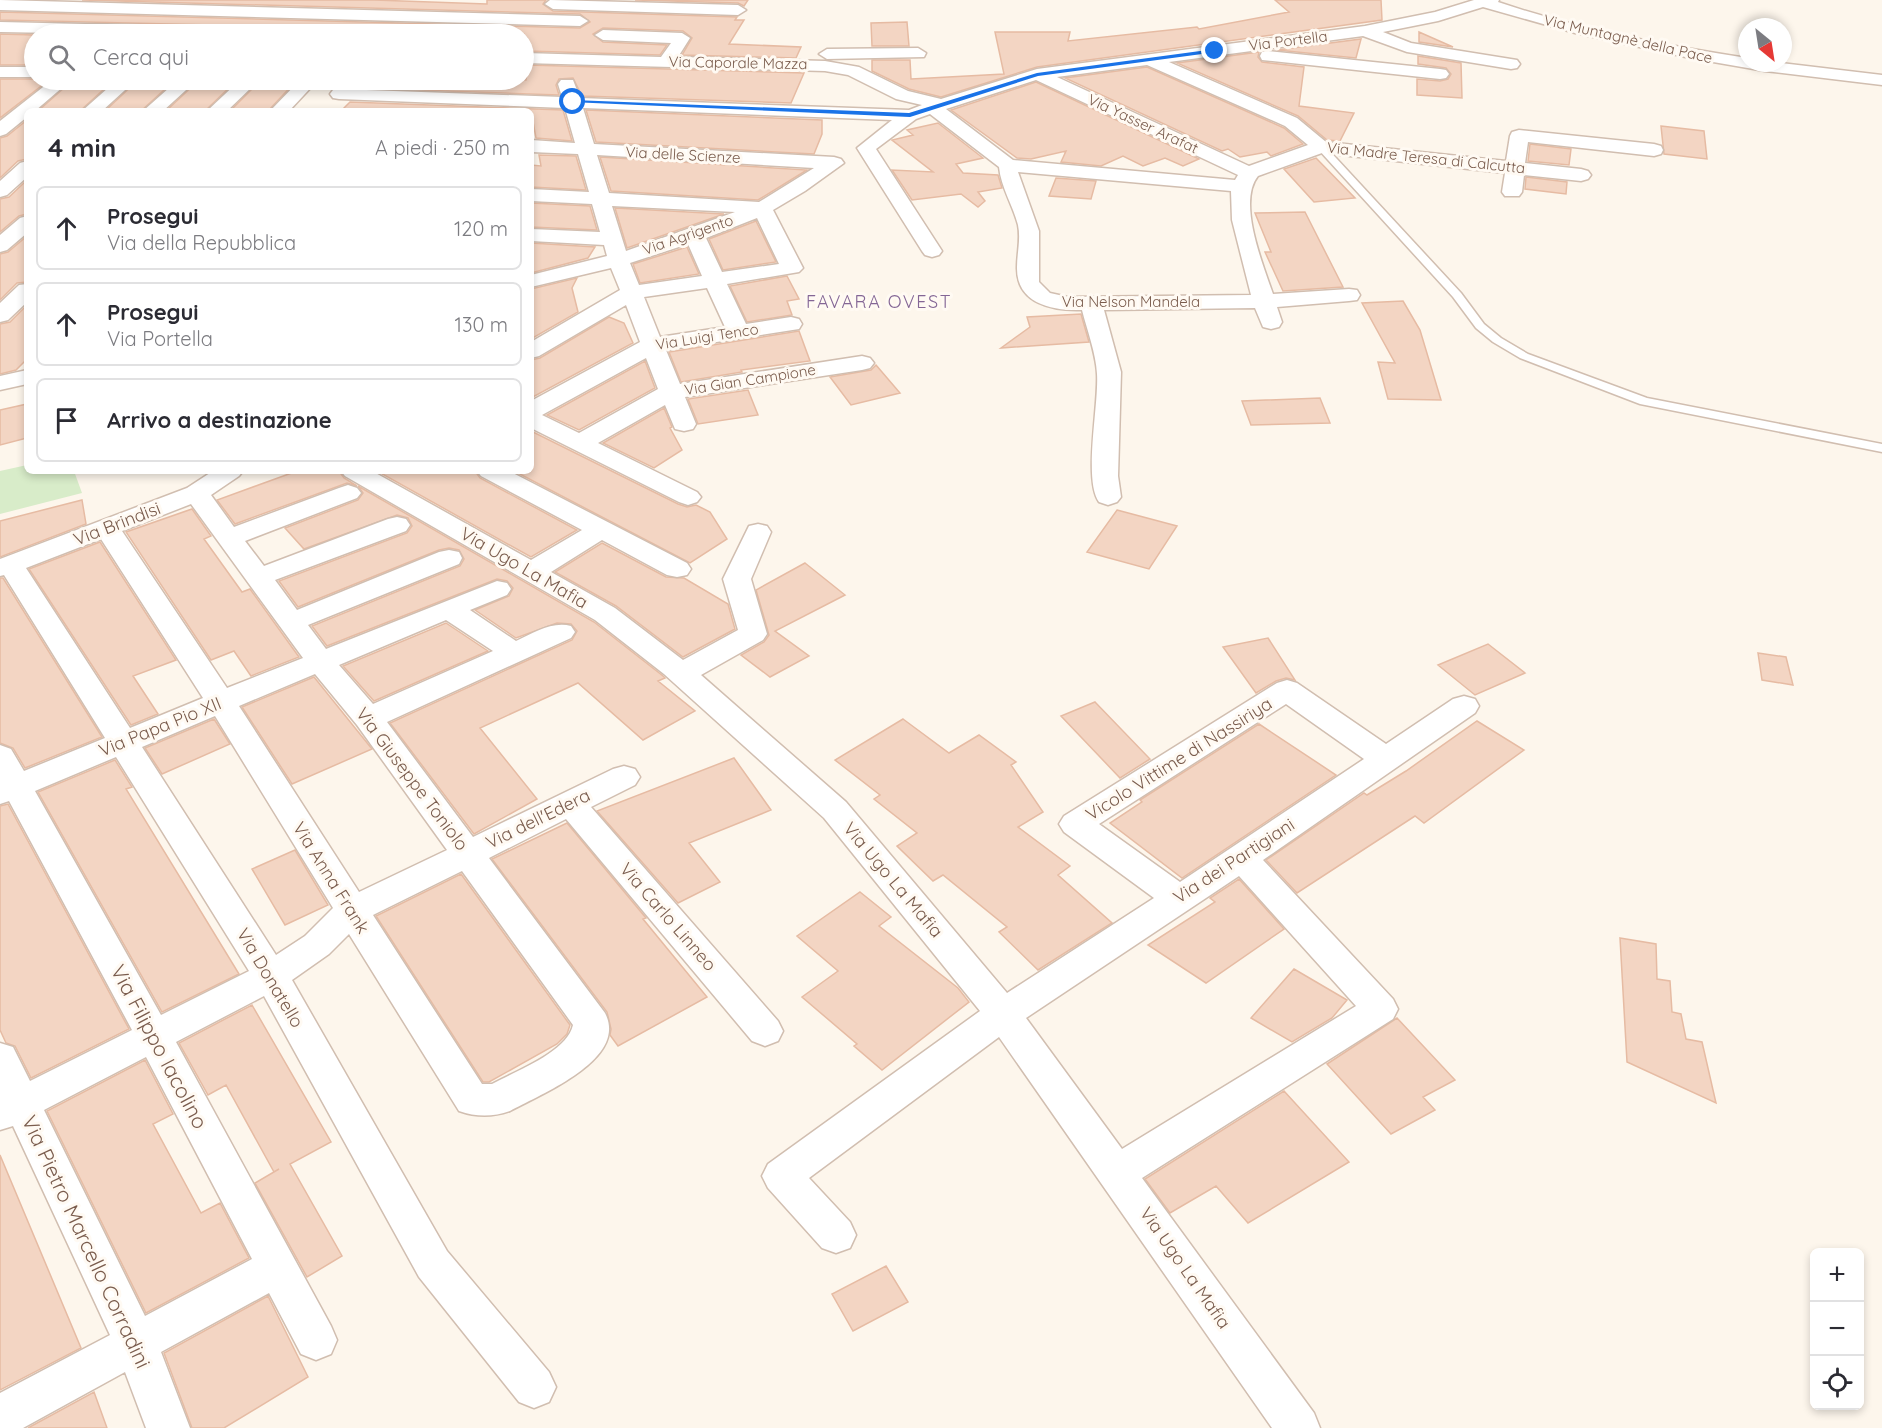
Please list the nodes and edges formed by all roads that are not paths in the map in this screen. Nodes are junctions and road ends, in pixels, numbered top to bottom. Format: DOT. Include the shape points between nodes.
graph roads {
  1 [pos="242,0"];
  2 [pos="364,0"];
  3 [pos="1487,1"];
  4 [pos="509,2"];
  5 [pos="62,3"];
  6 [pos="532,3"];
  7 [pos="0,5"];
  8 [pos="738,10"];
  9 [pos="230,12"];
  10 [pos="347,14"];
  11 [pos="494,18"];
  12 [pos="580,21"];
  13 [pos="34,24"];
  14 [pos="217,24"];
  15 [pos="336,24"];
  16 [pos="488,24"];
  17 [pos="0,27"];
  18 [pos="24,27"];
  19 [pos="24,31"];
  20 [pos="1365,31"];
  21 [pos="603,35"];
  22 [pos="5,45"];
  23 [pos="1215,51"];
  24 [pos="918,53"];
  25 [pos="534,58"];
  26 [pos="559,59"];
  27 [pos="1149,59"];
  28 [pos="667,61"];
  29 [pos="1511,64"];
  30 [pos="812,65"];
  31 [pos="0,72"];
  32 [pos="24,72"];
  33 [pos="1037,74"];
  34 [pos="1440,74"];
  35 [pos="1882,80"];
  36 [pos="50,90"];
  37 [pos="115,90"];
  38 [pos="177,90"];
  39 [pos="239,90"];
  40 [pos="299,90"];
  41 [pos="343,90"];
  42 [pos="339,94"];
  43 [pos="573,102"];
  44 [pos="939,106"];
  45 [pos="28,108"];
  46 [pos="94,108"];
  47 [pos="156,108"];
  48 [pos="219,108"];
  49 [pos="282,108"];
  50 [pos="327,108"];
  51 [pos="24,112"];
  52 [pos="910,115"];
  53 [pos="9,124"];
  54 [pos="534,146"];
  55 [pos="1321,147"];
  56 [pos="586,149"];
  57 [pos="1654,150"];
  58 [pos="834,163"];
  59 [pos="1008,165"];
  60 [pos="1515,168"];
  61 [pos="1581,175"];
  62 [pos="24,176"];
  63 [pos="1245,179"];
  64 [pos="1512,192"];
  65 [pos="534,195"];
  66 [pos="601,199"];
  67 [pos="14,206"];
  68 [pos="762,208"];
  69 [pos="534,236"];
  70 [pos="696,236"];
  71 [pos="0,246"];
  72 [pos="615,249"];
  73 [pos="932,251"];
  74 [pos="534,280"];
  75 [pos="715,280"];
  76 [pos="24,293"];
  77 [pos="632,293"];
  78 [pos="1349,295"];
  79 [pos="1265,301"];
  80 [pos="1091,303"];
  81 [pos="1,312"];
  82 [pos="24,312"];
  83 [pos="1271,322"];
  84 [pos="791,324"];
  85 [pos="738,332"];
  86 [pos="652,345"];
  87 [pos="534,349"];
  88 [pos="862,363"];
  89 [pos="671,392"];
  90 [pos="534,409"];
  91 [pos="534,420"];
  92 [pos="684,424"];
  93 [pos="579,443"];
  94 [pos="1882,447"];
  95 [pos="225,474"];
  96 [pos="496,474"];
  97 [pos="351,482"];
  98 [pos="196,493"];
  99 [pos="688,497"];
  100 [pos="1108,497"];
  101 [pos="397,525"];
  102 [pos="107,528"];
  103 [pos="602,529"];
  104 [pos="758,532"];
  105 [pos="229,538"];
  106 [pos="449,558"];
  107 [pos="5,566"];
  108 [pos="677,569"];
  109 [pos="531,572"];
  110 [pos="258,577"];
  111 [pos="497,589"];
  112 [pos="448,609"];
  113 [pos="291,622"];
  114 [pos="561,632"];
  115 [pos="514,653"];
  116 [pos="320,661"];
  117 [pos="681,673"];
  118 [pos="221,702"];
  119 [pos="1464,706"];
  120 [pos="368,718"];
  121 [pos="122,743"];
  122 [pos="1386,759"];
  123 [pos="624,777"];
  124 [pos="5,778"];
  125 [pos="570,803"];
  126 [pos="467,853"];
  127 [pos="1242,858"];
  128 [pos="1178,898"];
  129 [pos="351,911"];
  130 [pos="271,976"];
  131 [pos="1004,1014"];
  132 [pos="592,1023"];
  133 [pos="765,1031"];
  134 [pos="154,1036"];
  135 [pos="0,1058"];
  136 [pos="11,1108"];
  137 [pos="1117,1173"];
  138 [pos="836,1235"];
  139 [pos="277,1267"];
  140 [pos="316,1340"];
  141 [pos="136,1343"];
  142 [pos="534,1388"];
  143 [pos="0,1417"];
  144 [pos="168,1428"];
  145 [pos="1298,1428"];
  1 -- 9 [label="street"];
  2 -- 10 [label="street"];
  3 -- 20 [label="street, Via Portella"];
  3 -- 35 [label="street, Via Muntagnè della Pace" via="1686,54"];
  4 -- 11 [label="street"];
  5 -- 7 [label="street"];
  5 -- 9 [label="street"];
  5 -- 13 [label="street"];
  6 -- 8 [label="street"];
  9 -- 10 [label="street"];
  9 -- 14 [label="street"];
  10 -- 11 [label="street"];
  10 -- 15 [label="street"];
  11 -- 12 [label="street"];
  11 -- 16 [label="street"];
  17 -- 18 [label="street"];
  19 -- 22 [label="street"];
  20 -- 23 [label="street, Via Portella"];
  20 -- 29 [label="street" via="1407,47"];
  21 -- 28 [label="street" via="682,38"];
  23 -- 27 [label="street, Via Portella"];
  23 -- 34 [label="street"];
  24 -- 30 [label="street" via="838,53 813,59"];
  25 -- 26 [label="street, Via Caporale Mazza"];
  26 -- 28 [label="street, Via Caporale Mazza"];
  26 -- 43 [label="street"];
  27 -- 33 [label="street, Via Portella"];
  27 -- 55 [label="street, Via Madre Teresa di Calcutta" via="1291,122"];
  28 -- 30 [label="street, Via Caporale Mazza"];
  30 -- 44 [label="street, Via Caporale Mazza" via="853,71 902,95"];
  31 -- 32 [label="street"];
  33 -- 44 [label="street, Via Portella"];
  33 -- 63 [label="street, Via Yasser Arafat"];
  36 -- 45 [label="street"];
  37 -- 46 [label="street"];
  38 -- 47 [label="street"];
  39 -- 48 [label="street"];
  40 -- 49 [label="street"];
  41 -- 42 [label="street"];
  42 -- 43 [label="street"];
  42 -- 50 [label="street"];
  43 -- 52 [label="street"];
  43 -- 56 [label="street"];
  44 -- 52 [label="street, Via Portella"];
  44 -- 59 [label="street"];
  51 -- 53 [label="street"];
  52 -- 73 [label="street" via="866,148"];
  54 -- 56 [label="street, Via delle Scienze"];
  55 -- 60 [label="street, Via Madre Teresa di Calcutta"];
  55 -- 63 [label="street"];
  55 -- 94 [label="lane" via="1457,295 1480,326 1524,356 1652,404"];
  56 -- 58 [label="street, Via delle Scienze"];
  56 -- 66 [label="street"];
  57 -- 60 [label="street" via="1519,136"];
  58 -- 68 [label="street, Via Agrigento"];
  59 -- 63 [label="street"];
  59 -- 80 [label="street, Via Nelson Mandela" via="1009,180 1029,230 1030,286 1053,302"];
  60 -- 61 [label="street, Via Madre Teresa di Calcutta"];
  60 -- 64 [label="street"];
  62 -- 67 [label="street"];
  63 -- 79 [label="street" via="1240,218"];
  65 -- 66 [label="street"];
  66 -- 68 [label="street"];
  66 -- 72 [label="street"];
  67 -- 71 [label="street"];
  68 -- 70 [label="street, Via Agrigento"];
  68 -- 75 [label="street" via="792,268"];
  69 -- 72 [label="street"];
  70 -- 72 [label="street, Via Agrigento"];
  70 -- 75 [label="street"];
  72 -- 74 [label="street, Via Agrigento"];
  72 -- 77 [label="street"];
  75 -- 77 [label="street"];
  75 -- 85 [label="street"];
  76 -- 81 [label="street"];
  77 -- 86 [label="street"];
  77 -- 87 [label="street"];
  78 -- 79 [label="street, Via Nelson Mandela"];
  79 -- 80 [label="street, Via Nelson Mandela"];
  79 -- 83 [label="street"];
  80 -- 100 [label="street" via="1109,372 1105,476"];
  81 -- 82 [label="street"];
  84 -- 85 [label="street, Via Luigi Tenco"];
  85 -- 86 [label="street, Via Luigi Tenco"];
  86 -- 89 [label="street"];
  86 -- 90 [label="street, Via Luigi Tenco"];
  88 -- 89 [label="street, Via Gian Campione"];
  89 -- 92 [label="street"];
  89 -- 93 [label="street, Via Gian Campione"];
  91 -- 93 [label="street"];
  93 -- 99 [label="street"];
  95 -- 98 [label="street, Via Brindisi"];
  96 -- 103 [label="street"];
  97 -- 105 [label="street"];
  97 -- 109 [label="street, Via Ugo La Mafia"];
  98 -- 102 [label="street, Via Brindisi"];
  98 -- 105 [label="street, Via Giuseppe Toniolo"];
  101 -- 110 [label="street"];
  102 -- 107 [label="street, Via Brindisi"];
  102 -- 118 [label="street, Via Anna Frank"];
  103 -- 108 [label="street"];
  103 -- 109 [label="street"];
  104 -- 117 [label="street" via="737,579 753,634"];
  105 -- 110 [label="street, Via Giuseppe Toniolo"];
  106 -- 113 [label="street"];
  107 -- 121 [label="street, Via Donatello"];
  109 -- 117 [label="street, Via Ugo La Mafia" via="605,614"];
  110 -- 113 [label="street, Via Giuseppe Toniolo"];
  111 -- 112 [label="street, Via Papa Pio XII"];
  112 -- 115 [label="street"];
  112 -- 116 [label="street, Via Papa Pio XII"];
  113 -- 116 [label="street, Via Giuseppe Toniolo"];
  114 -- 115 [label="street"];
  115 -- 120 [label="street"];
  116 -- 118 [label="street, Via Papa Pio XII"];
  116 -- 120 [label="street, Via Giuseppe Toniolo"];
  117 -- 131 [label="street, Via Ugo La Mafia" via="835,810"];
  118 -- 121 [label="street, Via Papa Pio XII"];
  118 -- 129 [label="street, Via Anna Frank"];
  119 -- 122 [label="street, Via dei Partigiani"];
  120 -- 126 [label="street, Via Giuseppe Toniolo"];
  121 -- 124 [label="street, Via Papa Pio XII"];
  121 -- 130 [label="street, Via Donatello"];
  122 -- 127 [label="street, Via dei Partigiani"];
  122 -- 128 [label="street, Vicolo Vittime di Nassiriya" via="1287,690 1075,824"];
  123 -- 125 [label="street, Via dell'Edera"];
  124 -- 134 [label="street, Via Filippo Iacolino"];
  125 -- 126 [label="street, Via dell'Edera"];
  125 -- 133 [label="street, Via Carlo Linneo"];
  126 -- 129 [label="street, Via dell'Edera"];
  126 -- 132 [label="street, Via Giuseppe Toniolo"];
  127 -- 128 [label="street, Via dei Partigiani"];
  127 -- 137 [label="street" via="1380,1009"];
  128 -- 131 [label="street, Via dei Partigiani"];
  129 -- 130 [label="street, Via dell'Edera" via="317,945"];
  129 -- 132 [label="street, Via Anna Frank" via="472,1100 497,1100 574,1057 588,1041"];
  130 -- 134 [label="street, Via dell'Edera"];
  130 -- 142 [label="street, Via Donatello" via="433,1264"];
  131 -- 137 [label="street, Via Ugo La Mafia"];
  131 -- 138 [label="street, Via dei Partigiani" via="782,1176"];
  134 -- 136 [label="street, Via dell'Edera"];
  134 -- 139 [label="street, Via Filippo Iacolino"];
  135 -- 136 [label="street, Via Pietro Marcello Corradini"];
  136 -- 141 [label="street, Via Pietro Marcello Corradini"];
  137 -- 145 [label="street, Via Ugo La Mafia"];
  139 -- 140 [label="street, Via Filippo Iacolino"];
  139 -- 141 [label="street"];
  141 -- 143 [label="street"];
  141 -- 144 [label="street, Via Pietro Marcello Corradini"];
}
